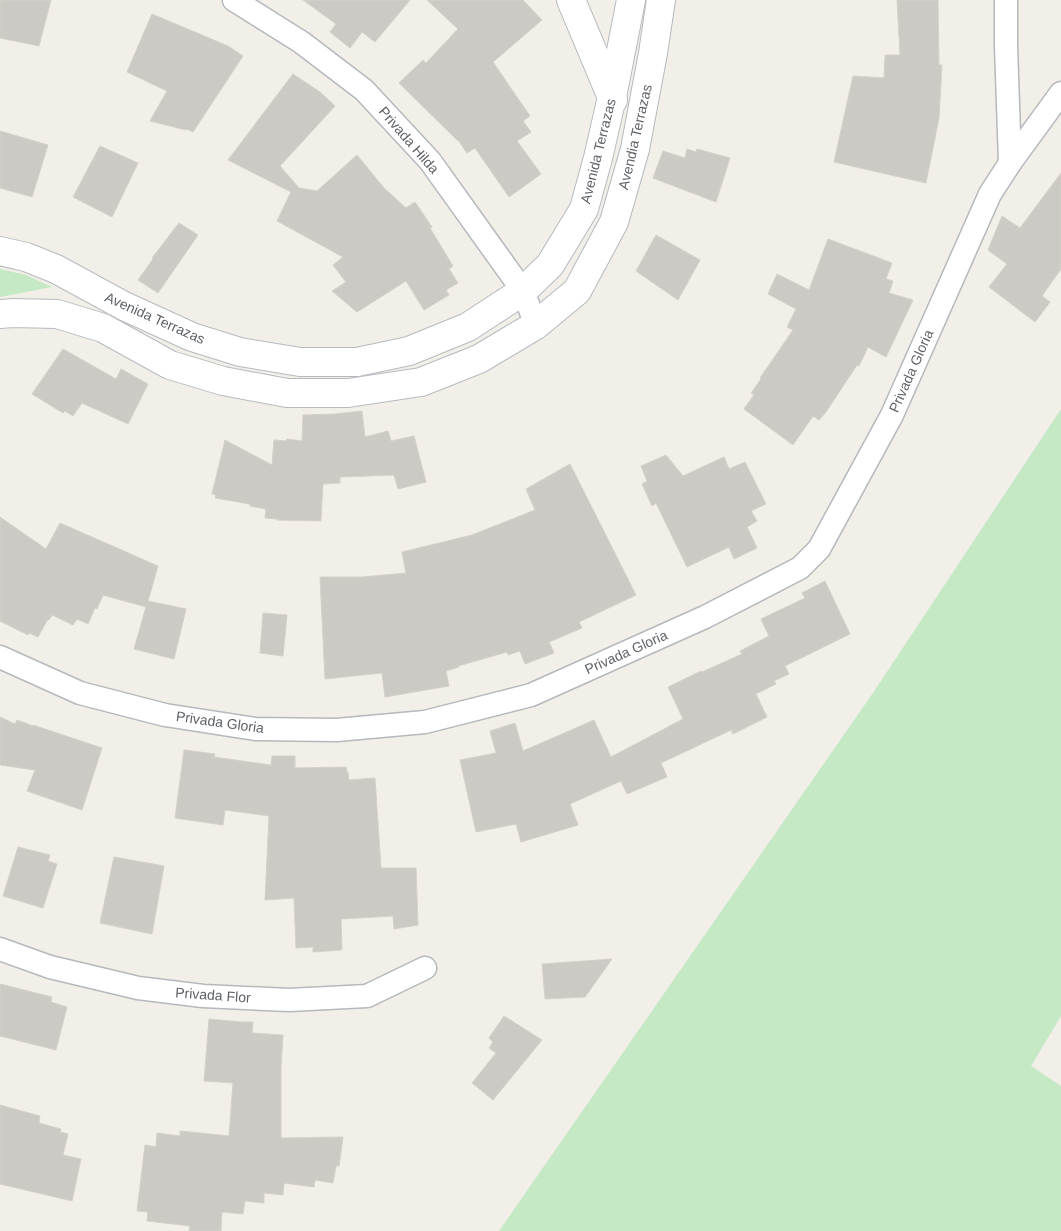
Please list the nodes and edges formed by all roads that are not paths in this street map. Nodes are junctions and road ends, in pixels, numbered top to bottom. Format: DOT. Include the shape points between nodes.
graph roads {
  1 [pos="234,0"];
  2 [pos="571,0"];
  3 [pos="631,0"];
  4 [pos="661,0"];
  5 [pos="1006,0"];
  6 [pos="1061,93"];
  7 [pos="612,97"];
  8 [pos="635,149"];
  9 [pos="1010,163"];
  10 [pos="0,252"];
  11 [pos="523,291"];
  12 [pos="0,314"];
  13 [pos="536,325"];
  14 [pos="0,657"];
  15 [pos="0,949"];
  16 [pos="425,968"];
  1 -- 11 [label="street, Privada Hilda" via="301,42 364,90 430,161"];
  2 -- 7 [label="street"];
  3 -- 7 [label="street, Avenida Terrazas"];
  4 -- 8 [label="street, Avendia Terrazas"];
  5 -- 9 [label="street"];
  6 -- 9 [label="street, Privada Gloria"];
  7 -- 8 [label="street"];
  7 -- 11 [label="street, Avenida Terrazas" via="584,209 550,265"];
  8 -- 13 [label="street, Avendia Terrazas" via="614,222 577,290"];
  9 -- 14 [label="street, Privada Gloria" via="990,194 892,415 818,549 800,568 705,617 531,695 426,722 337,730 256,729 166,715 80,693"];
  10 -- 11 [label="street, Avenida Terrazas" via="26,257 56,269 124,306 192,337 240,352 300,362 357,362 409,351 468,327"];
  11 -- 13 [label="street, Privada Hilda"];
  12 -- 13 [label="street, Avendia Terrazas" via="57,314 104,328 170,365 223,381 287,393 348,393 421,382 479,359"];
  15 -- 16 [label="street, Privada Flor" via="50,967 138,988 203,996 289,1000 367,996"];
}
